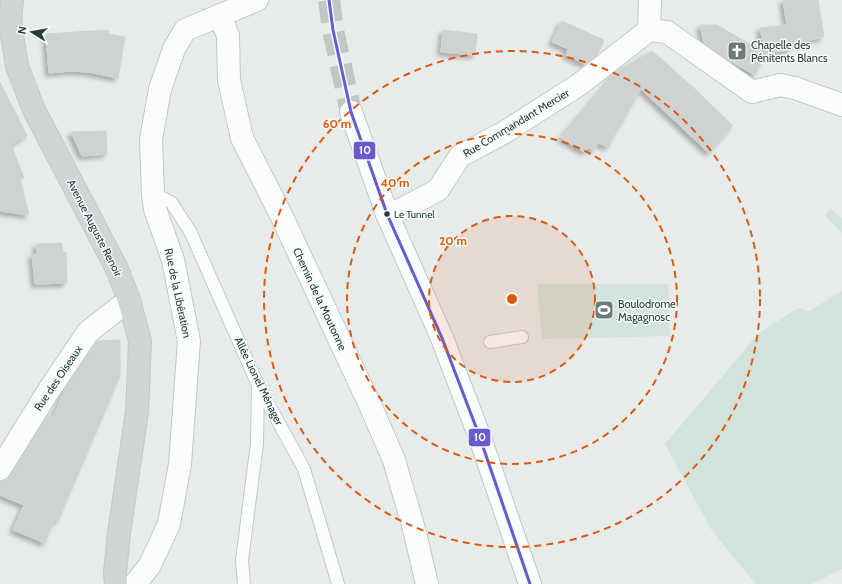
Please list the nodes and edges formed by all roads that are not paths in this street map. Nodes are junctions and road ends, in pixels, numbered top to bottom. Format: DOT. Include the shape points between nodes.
graph roads {
  1 [pos="12,0"];
  2 [pos="255,0"];
  3 [pos="650,0"];
  4 [pos="220,15"];
  5 [pos="649,30"];
  6 [pos="842,105"];
  7 [pos="351,112"];
  8 [pos="153,194"];
  9 [pos="387,214"];
  10 [pos="129,300"];
  11 [pos="522,337"];
  12 [pos="490,342"];
  13 [pos="258,385"];
  14 [pos="0,469"];
  15 [pos="116,584"];
  16 [pos="135,584"];
  17 [pos="244,584"];
  18 [pos="338,584"];
  19 [pos="427,584"];
  20 [pos="530,584"];
  1 -- 10 [label="main road, Avenue Auguste Renoir" via="10,22 17,66 34,110 117,270"];
  2 -- 4 [label="street, Rue de la Libération"];
  3 -- 5 [label="street"];
  4 -- 8 [label="street, Rue de la Libération" via="185,30 174,49 160,89 151,139"];
  4 -- 19 [label="street, Chemin de la Moutonne" via="228,36 229,80 242,138 282,217 394,460"];
  5 -- 6 [label="street" via="667,32 752,92 780,85"];
  5 -- 9 [label="street, Rue Commandant Mercier" via="580,84 505,132 460,156 438,190"];
  7 -- 9 [label="street"];
  8 -- 13 [label="lane, Allée Lionel Ménager" via="171,202 190,231"];
  8 -- 16 [label="street, Rue de la Libération" via="155,209 173,260 189,342 180,464 169,524 150,565"];
  9 -- 20 [label="street" via="442,338 479,434"];
  10 -- 14 [label="street, Rue des Oiseaux" via="88,332"];
  10 -- 15 [label="main road, Avenue Auguste Renoir" via="140,341 137,412 119,533"];
  11 -- 12 [label="lane"];
  13 -- 17 [label="lane" via="257,443 242,560"];
  13 -- 18 [label="lane, Allée Lionel Ménager" via="304,468"];
}
